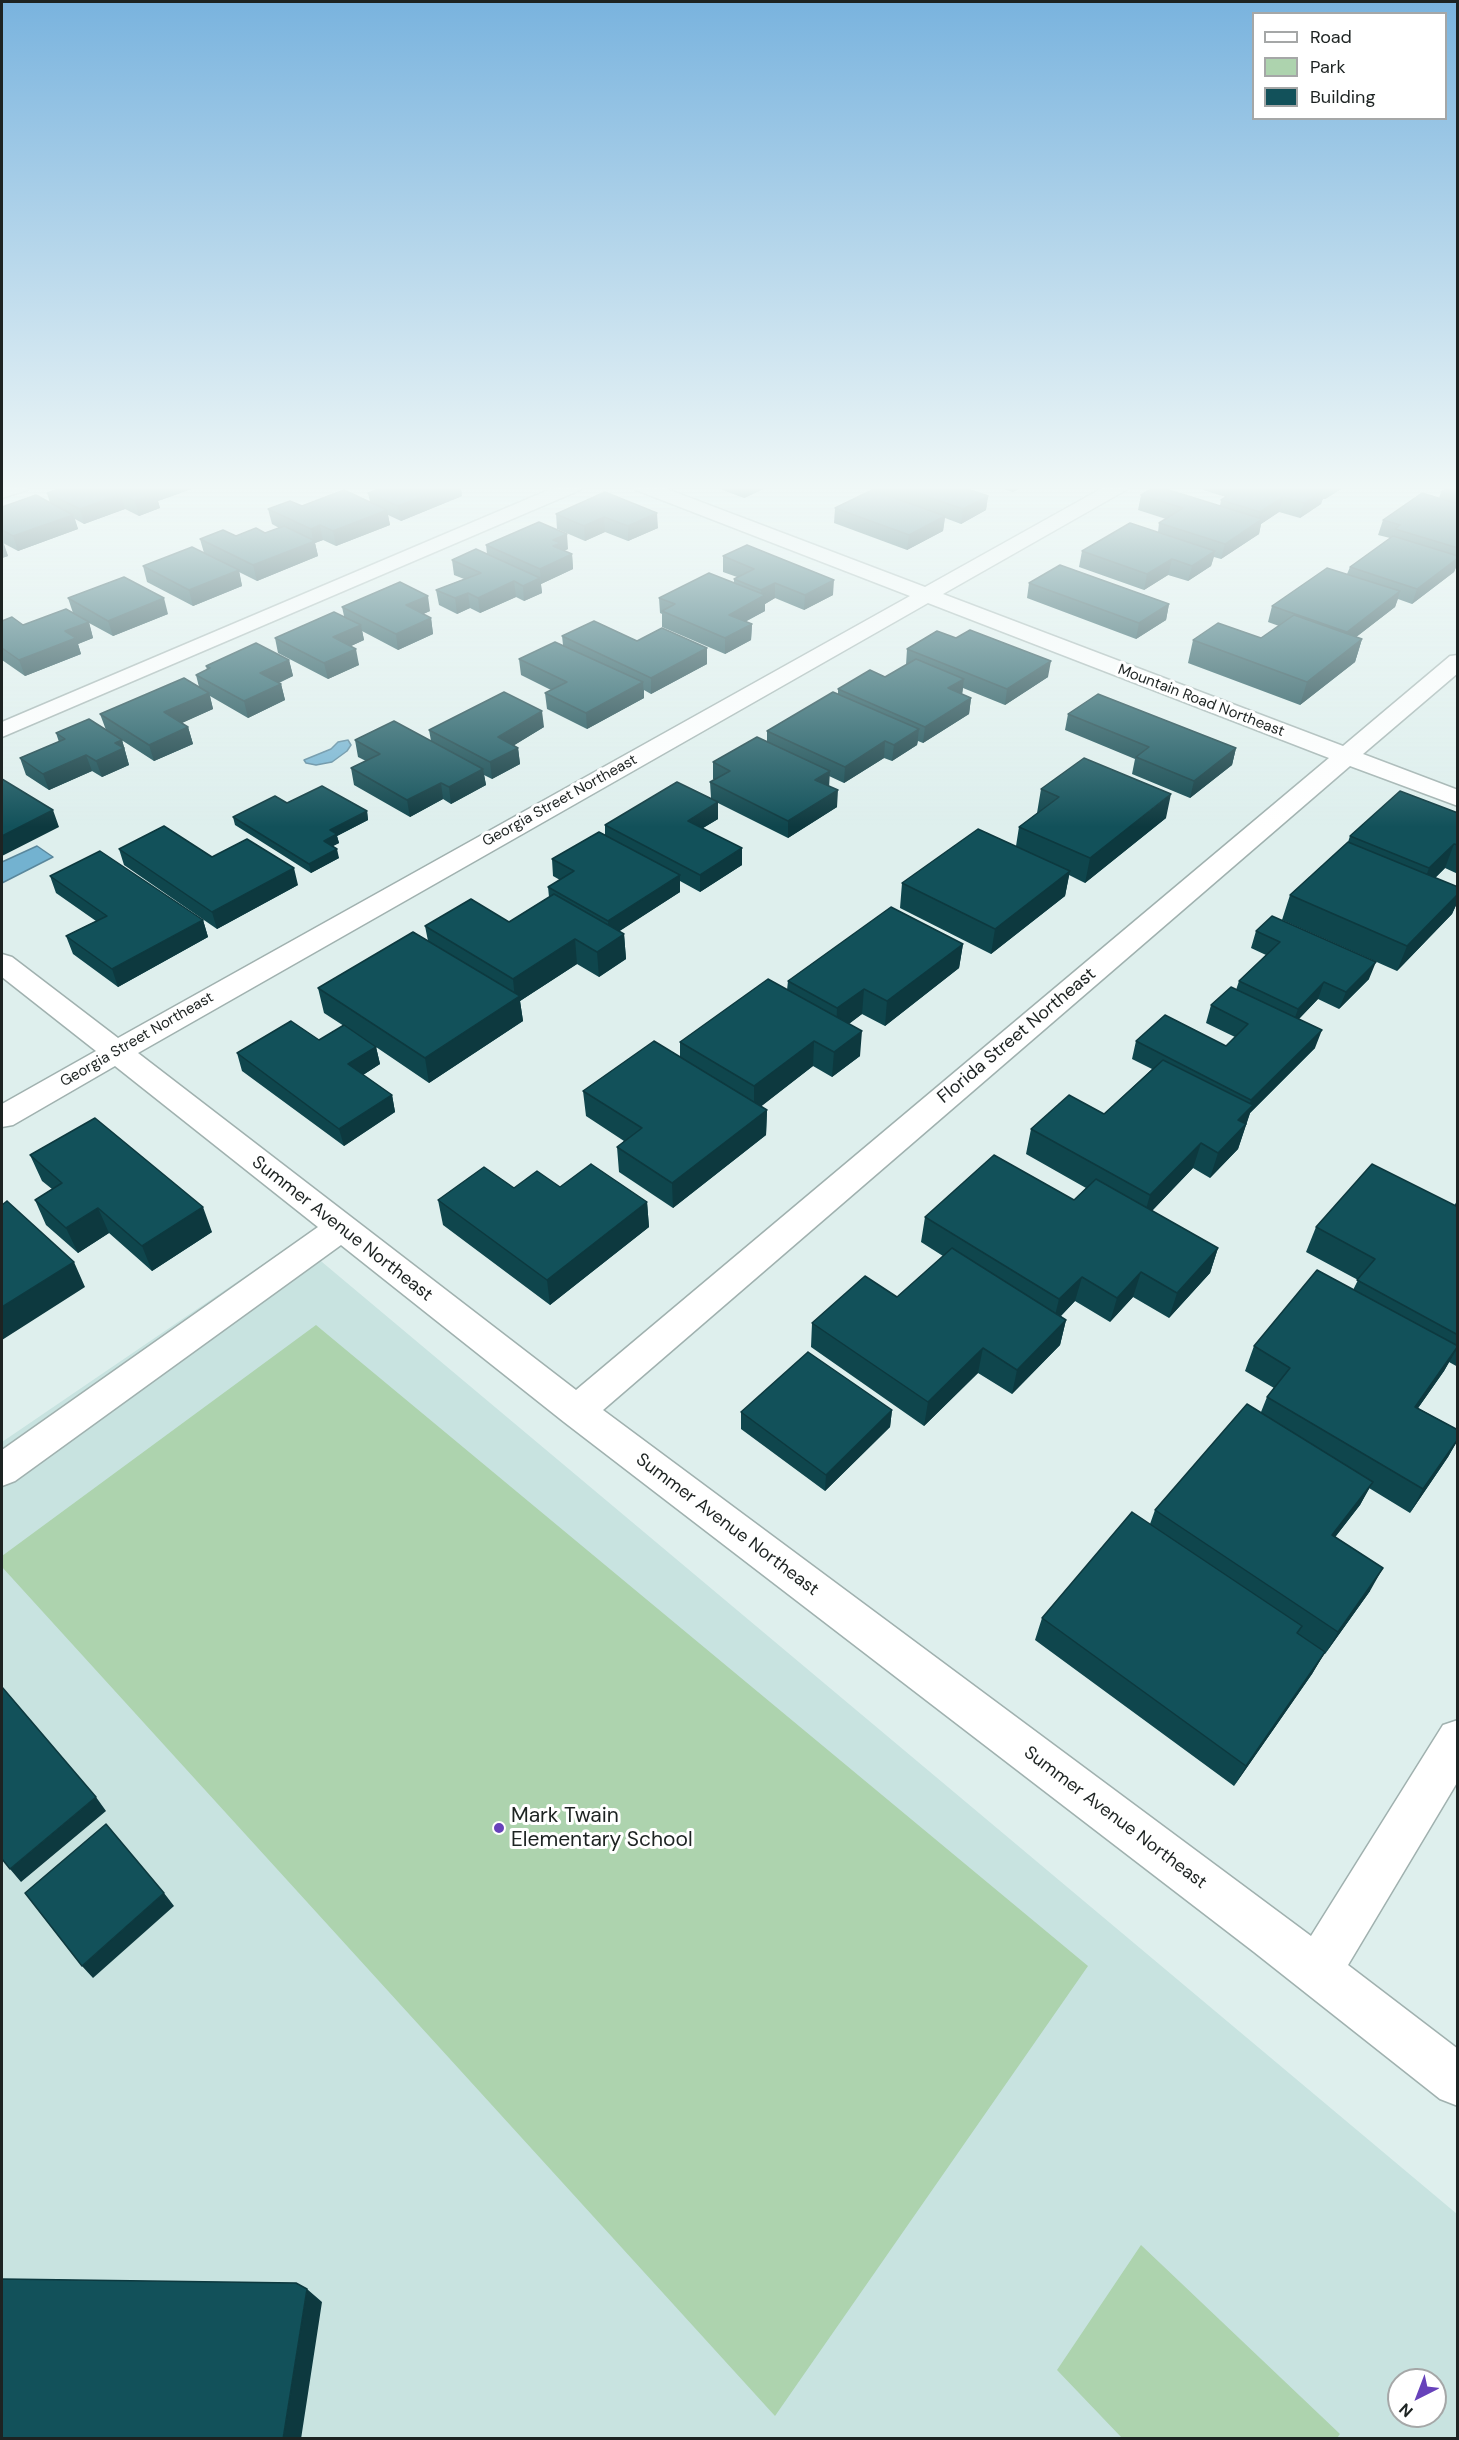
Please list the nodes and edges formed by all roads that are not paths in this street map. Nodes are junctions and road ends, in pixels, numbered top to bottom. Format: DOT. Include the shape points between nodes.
graph roads {
  1 [pos="307,600"];
  2 [pos="915,600"];
  3 [pos="937,600"];
  4 [pos="1458,661"];
  5 [pos="2,730"];
  6 [pos="1345,756"];
  7 [pos="1458,799"];
  8 [pos="2,963"];
  9 [pos="114,1052"];
  10 [pos="2,1117"];
  11 [pos="340,1228"];
  12 [pos="577,1411"];
  13 [pos="2,1470"];
  14 [pos="1458,1740"];
  15 [pos="1317,1971"];
  16 [pos="1458,2081"];
  1 -- 5 [label="street"];
  2 -- 9 [label="street, Georgia Street Northeast"];
  3 -- 6 [label="street, Mountain Road Northeast"];
  4 -- 6 [label="street, Florida Street Northeast"];
  6 -- 7 [label="street, Mountain Road Northeast"];
  6 -- 12 [label="street, Florida Street Northeast"];
  8 -- 9 [label="street, Summer Avenue Northeast"];
  9 -- 10 [label="street, Georgia Street Northeast"];
  9 -- 11 [label="street, Summer Avenue Northeast"];
  11 -- 12 [label="street, Summer Avenue Northeast"];
  11 -- 13 [label="street"];
  12 -- 15 [label="street, Summer Avenue Northeast"];
  14 -- 15 [label="street"];
  15 -- 16 [label="street, Summer Avenue Northeast"];
}
